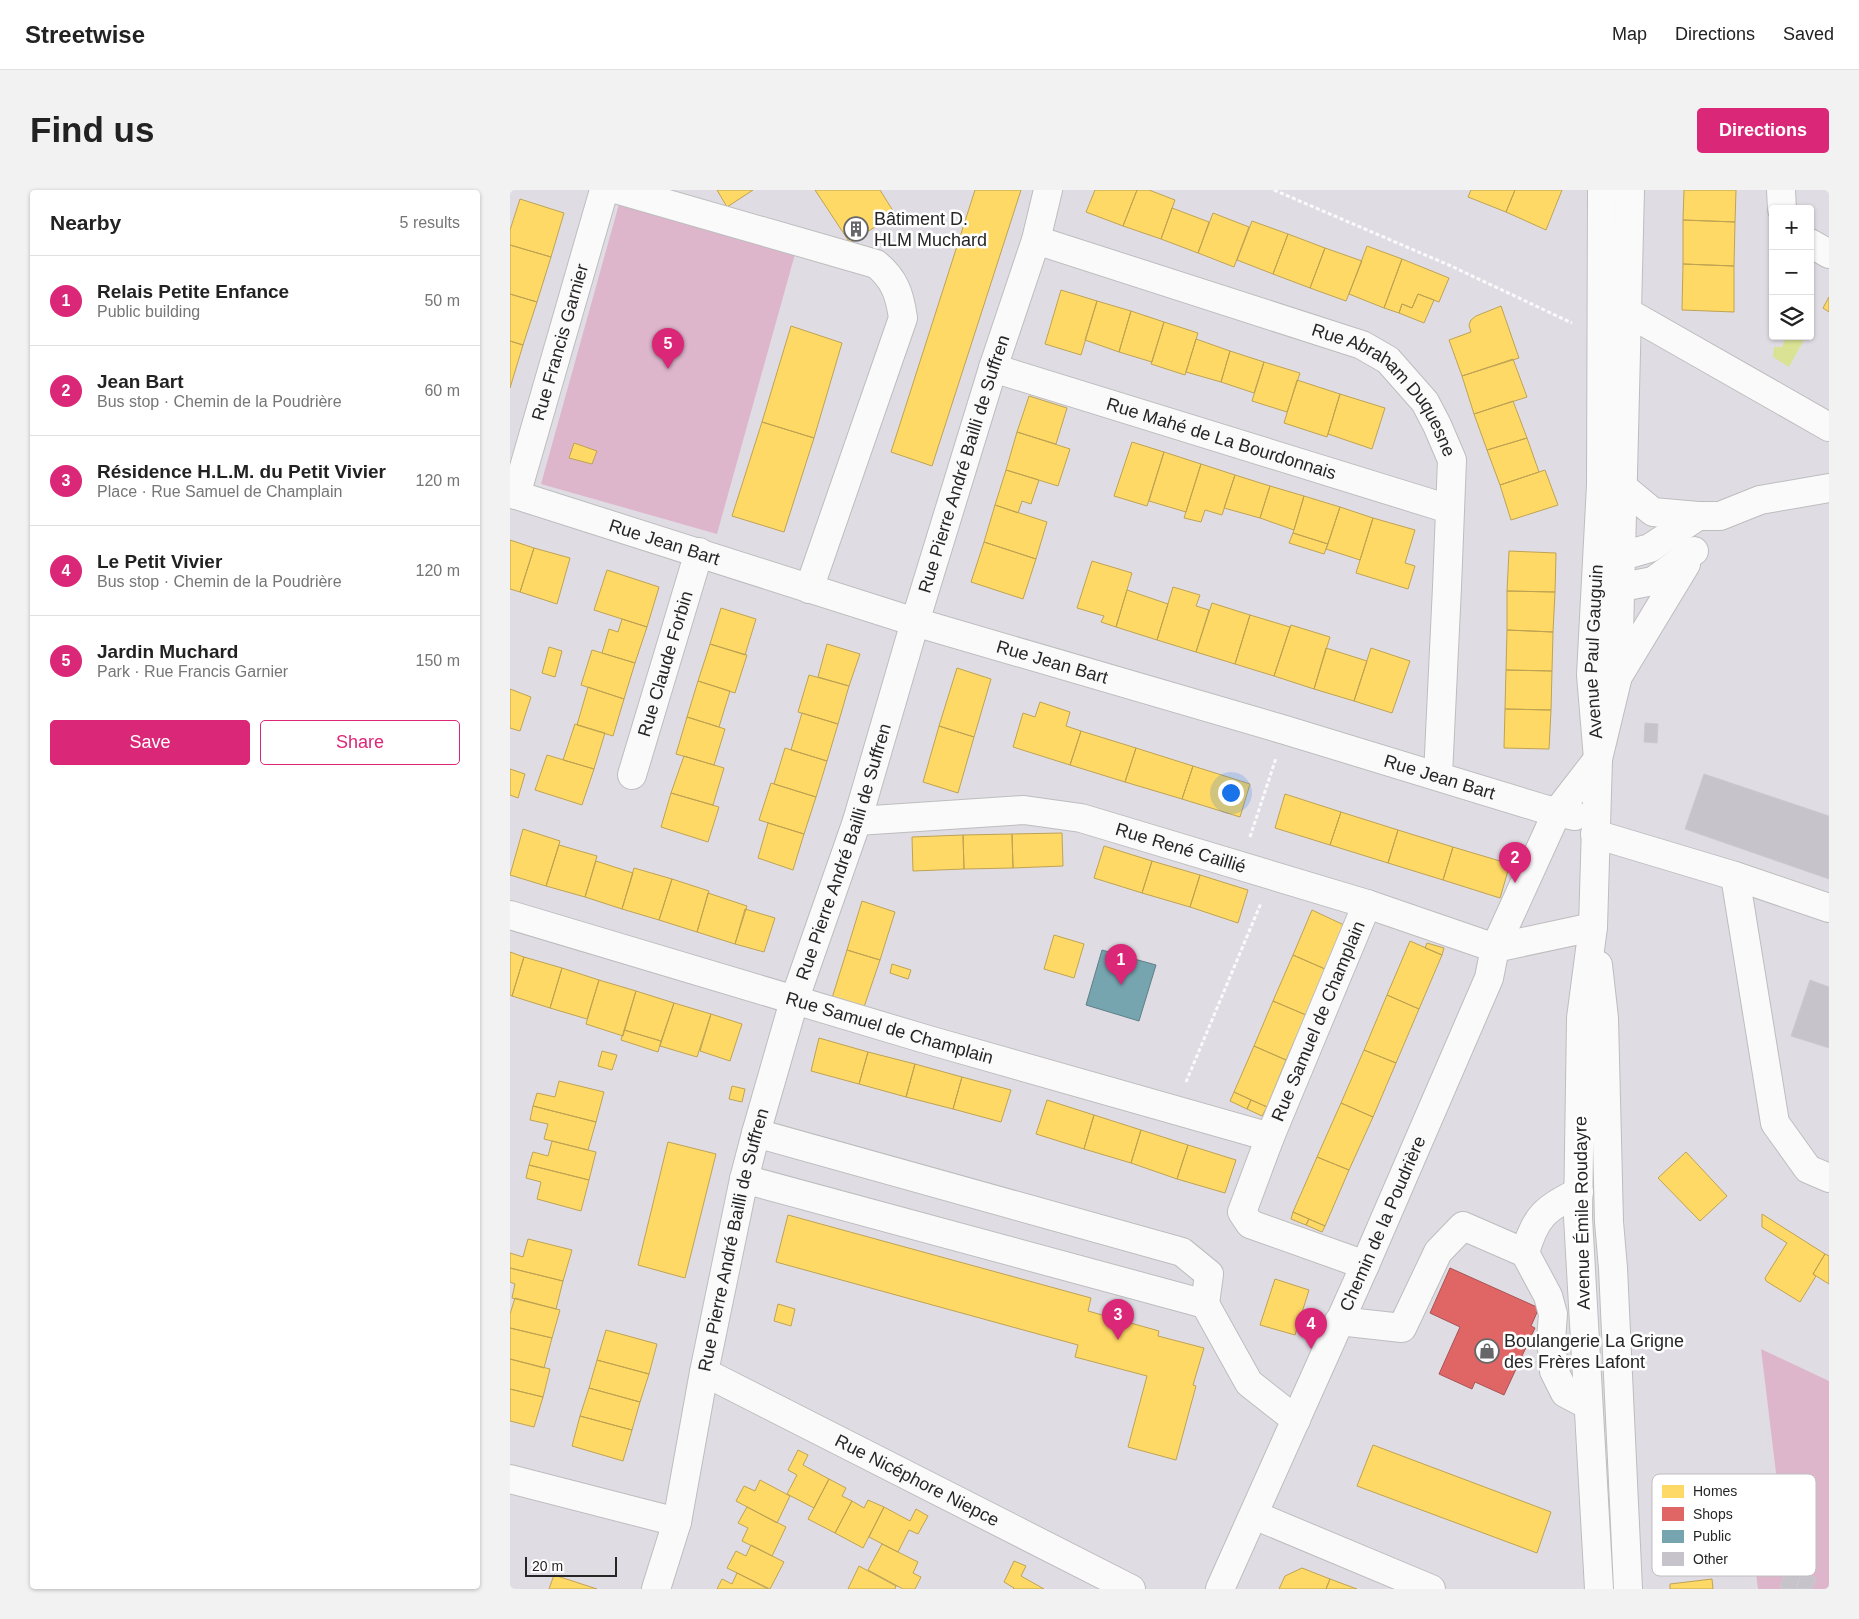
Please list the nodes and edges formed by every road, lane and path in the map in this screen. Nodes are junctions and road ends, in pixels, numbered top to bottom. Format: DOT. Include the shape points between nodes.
graph roads {
  1 [pos="604,190"];
  2 [pos="619,190"];
  3 [pos="1048,190"];
  4 [pos="1274,190"];
  5 [pos="1602,190"];
  6 [pos="1620,190"];
  7 [pos="1630,190"];
  8 [pos="1781,190"];
  9 [pos="1782,205"];
  10 [pos="1629,226"];
  11 [pos="1036,240"];
  12 [pos="1814,245"];
  13 [pos="1829,254"];
  14 [pos="1627,312"];
  15 [pos="1602,337"];
  16 [pos="993,368"];
  17 [pos="1829,427"];
  18 [pos="1612,487"];
  19 [pos="1829,488"];
  20 [pos="513,494"];
  21 [pos="1449,509"];
  22 [pos="1709,516"];
  23 [pos="1694,550"];
  24 [pos="698,552"];
  25 [pos="1617,569"];
  26 [pos="810,589"];
  27 [pos="1595,593"];
  28 [pos="915,622"];
  29 [pos="1618,676"];
  30 [pos="1285,730"];
  31 [pos="1598,758"];
  32 [pos="632,775"];
  33 [pos="1438,775"];
  34 [pos="1557,812"];
  35 [pos="857,821"];
  36 [pos="1595,828"];
  37 [pos="1240,866"];
  38 [pos="1273,876"];
  39 [pos="1735,876"];
  40 [pos="1367,904"];
  41 [pos="1829,908"];
  42 [pos="510,915"];
  43 [pos="1593,927"];
  44 [pos="1494,948"];
  45 [pos="794,1000"];
  46 [pos="1174,1110"];
  47 [pos="756,1133"];
  48 [pos="1270,1136"];
  49 [pos="1829,1178"];
  50 [pos="744,1179"];
  51 [pos="1578,1192"];
  52 [pos="1524,1253"];
  53 [pos="1365,1265"];
  54 [pos="1205,1304"];
  55 [pos="1340,1321"];
  56 [pos="704,1372"];
  57 [pos="1588,1405"];
  58 [pos="1296,1420"];
  59 [pos="510,1479"];
  60 [pos="1593,1499"];
  61 [pos="1254,1515"];
  62 [pos="677,1522"];
  63 [pos="656,1589"];
  64 [pos="1131,1589"];
  65 [pos="1220,1589"];
  66 [pos="1431,1589"];
  67 [pos="1599,1589"];
  68 [pos="1614,1589"];
  69 [pos="1628,1589"];
  1 -- 20 [label="street, Rue Francis Garnier"];
  2 -- 26 [label="street" via="876,264 886,272 900,296 903,318"];
  3 -- 11 [label="street, Rue Pierre André Bailli de Suffren"];
  4 -- 15 [label="path" via="1450,266"];
  5 -- 15 [label="street, Avenue Paul Gauguin"];
  6 -- 10 [label="street, Avenue Paul Gauguin" via="1621,214"];
  7 -- 10 [label="street, Avenue Paul Gauguin"];
  8 -- 9 [label="street"];
  10 -- 14 [label="street, Avenue Paul Gauguin"];
  11 -- 16 [label="street, Rue Pierre André Bailli de Suffren"];
  11 -- 21 [label="street, Rue Abraham Duquesne" via="1362,345 1388,360 1425,402 1452,460"];
  12 -- 13 [label="street"];
  14 -- 17 [label="street"];
  14 -- 18 [label="street, Avenue Paul Gauguin"];
  15 -- 18 [label="street, Avenue Paul Gauguin"];
  16 -- 21 [label="street, Rue Mahé de La Bourdonnais"];
  16 -- 28 [label="street, Rue Pierre André Bailli de Suffren"];
  18 -- 22 [label="street" via="1653,512"];
  18 -- 25 [label="street"];
  18 -- 27 [label="street, Avenue Paul Gauguin"];
  19 -- 22 [label="street" via="1760,500"];
  20 -- 24 [label="street, Rue Jean Bart"];
  21 -- 33 [label="street, Rue Abraham Duquesne"];
  22 -- 23 [label="street"];
  22 -- 25 [label="street"];
  23 -- 25 [label="street" via="1653,581"];
  23 -- 29 [label="street"];
  24 -- 26 [label="street, Rue Jean Bart"];
  24 -- 32 [label="street, Rue Claude Forbin"];
  25 -- 27 [label="street"];
  25 -- 29 [label="street, Avenue Paul Gauguin"];
  26 -- 28 [label="street, Rue Jean Bart"];
  27 -- 31 [label="street, Avenue Paul Gauguin" via="1591,675"];
  28 -- 30 [label="street, Rue Jean Bart"];
  28 -- 35 [label="street, Rue Pierre André Bailli de Suffren"];
  29 -- 31 [label="street, Avenue Paul Gauguin"];
  30 -- 33 [label="street, Rue Jean Bart"];
  30 -- 37 [label="path"];
  31 -- 34 [label="street, Chemin de la Poudrière"];
  31 -- 36 [label="street, Avenue Émile Roudayre"];
  33 -- 34 [label="street, Rue Jean Bart"];
  34 -- 36 [label="street, Rue Jean Bart"];
  34 -- 44 [label="street, Chemin de la Poudrière"];
  35 -- 37 [label="street, Rue René Caillié" via="1034,811 1081,818"];
  35 -- 45 [label="street, Rue Pierre André Bailli de Suffren"];
  36 -- 39 [label="street, Rue Jean Bart"];
  36 -- 43 [label="street, Avenue Émile Roudayre"];
  37 -- 38 [label="street, Rue René Caillié"];
  38 -- 40 [label="street, Rue René Caillié"];
  38 -- 46 [label="path"];
  39 -- 41 [label="street, Rue Jean Bart"];
  39 -- 49 [label="street" via="1775,1123 1808,1169"];
  40 -- 44 [label="street, Rue René Caillié"];
  40 -- 48 [label="street, Rue Samuel de Champlain"];
  42 -- 45 [label="street, Rue Samuel de Champlain"];
  43 -- 44 [label="street"];
  43 -- 51 [label="street, Avenue Émile Roudayre" via="1581,1018"];
  43 -- 69 [label="street, Avenue Émile Roudayre" via="1604,1018 1609,1222"];
  44 -- 53 [label="street, Chemin de la Poudrière" via="1489,978"];
  45 -- 46 [label="street, Rue Samuel de Champlain"];
  45 -- 47 [label="street, Rue Pierre André Bailli de Suffren"];
  46 -- 48 [label="street, Rue Samuel de Champlain"];
  47 -- 50 [label="street, Rue Pierre André Bailli de Suffren"];
  47 -- 54 [label="street" via="1182,1252 1209,1274"];
  48 -- 53 [label="street, Rue Samuel de Champlain" via="1242,1212 1250,1224"];
  50 -- 54 [label="street"];
  50 -- 56 [label="street, Rue Pierre André Bailli de Suffren"];
  51 -- 52 [label="street" via="1542,1214"];
  51 -- 57 [label="street, Avenue Émile Roudayre"];
  52 -- 55 [label="street" via="1463,1226 1438,1252 1402,1328"];
  52 -- 57 [label="street" via="1548,1296 1553,1314 1554,1371 1565,1393"];
  53 -- 55 [label="street, Chemin de la Poudrière"];
  54 -- 58 [label="street" via="1249,1384"];
  55 -- 58 [label="street, Chemin de la Poudrière"];
  56 -- 62 [label="street, Rue Pierre André Bailli de Suffren"];
  56 -- 64 [label="street, Rue Nicéphore Niepce"];
  57 -- 60 [label="street, Avenue Émile Roudayre"];
  58 -- 61 [label="street, Chemin de la Poudrière"];
  59 -- 62 [label="street"];
  60 -- 67 [label="street, Avenue Émile Roudayre"];
  60 -- 68 [label="street" via="1612,1559"];
  61 -- 65 [label="street, Chemin de la Poudrière"];
  61 -- 66 [label="street"];
  62 -- 63 [label="street, Rue Pierre André Bailli de Suffren"];
}
